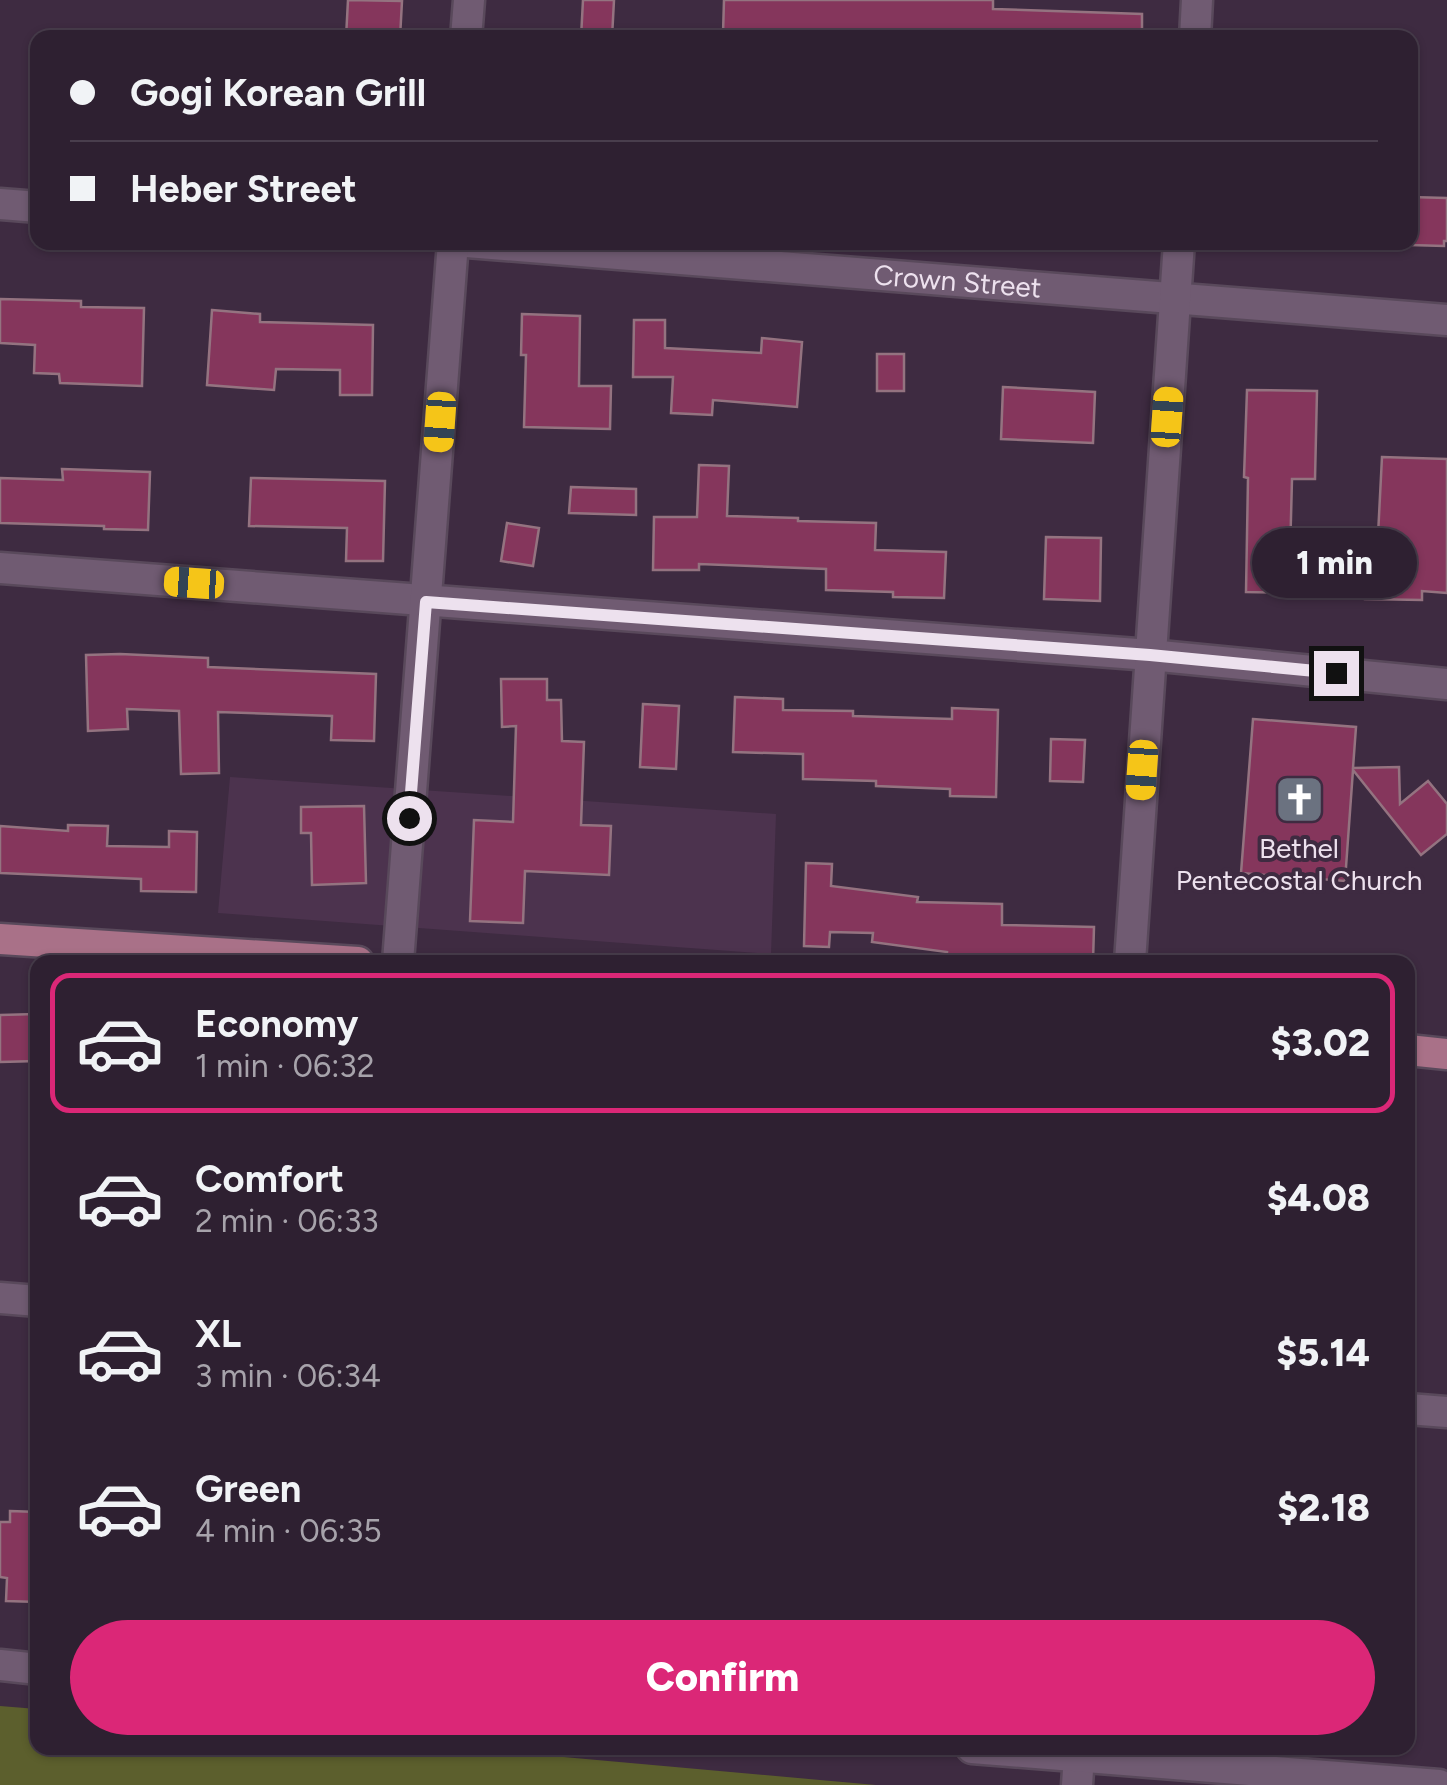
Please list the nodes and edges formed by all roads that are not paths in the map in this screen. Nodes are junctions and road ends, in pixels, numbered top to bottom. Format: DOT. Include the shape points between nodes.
graph roads {
  1 [pos="468,0"];
  2 [pos="1198,0"];
  3 [pos="466,30"];
  4 [pos="1196,30"];
  5 [pos="0,204"];
  6 [pos="30,206"];
  7 [pos="452,250"];
  8 [pos="569,250"];
  9 [pos="1179,250"];
  10 [pos="1175,297"];
  11 [pos="1447,320"];
  12 [pos="0,568"];
  13 [pos="426,602"];
  14 [pos="1150,655"];
  15 [pos="1447,684"];
  16 [pos="0,939"];
  17 [pos="249,955"];
  18 [pos="399,955"];
  19 [pos="1130,955"];
  20 [pos="1415,1051"];
  21 [pos="1447,1054"];
  22 [pos="0,1298"];
  23 [pos="30,1300"];
  24 [pos="1415,1410"];
  25 [pos="1447,1412"];
  26 [pos="0,1665"];
  27 [pos="30,1667"];
  28 [pos="1021,1755"];
  29 [pos="1078,1763"];
  30 [pos="1439,1785"];
  1 -- 3 [label="street"];
  2 -- 4 [label="street"];
  5 -- 6 [label="street"];
  7 -- 13 [label="street"];
  8 -- 10 [label="street, Crown Street"];
  9 -- 10 [label="street"];
  10 -- 11 [label="street, Crown Street"];
  10 -- 14 [label="street"];
  12 -- 13 [label="street"];
  13 -- 14 [label="street"];
  13 -- 18 [label="street"];
  14 -- 15 [label="street"];
  14 -- 19 [label="street"];
  16 -- 17 [label="main road"];
  20 -- 21 [label="main road"];
  22 -- 23 [label="street"];
  24 -- 25 [label="street"];
  26 -- 27 [label="street"];
  28 -- 29 [label="street"];
  29 -- 30 [label="street"];
}
